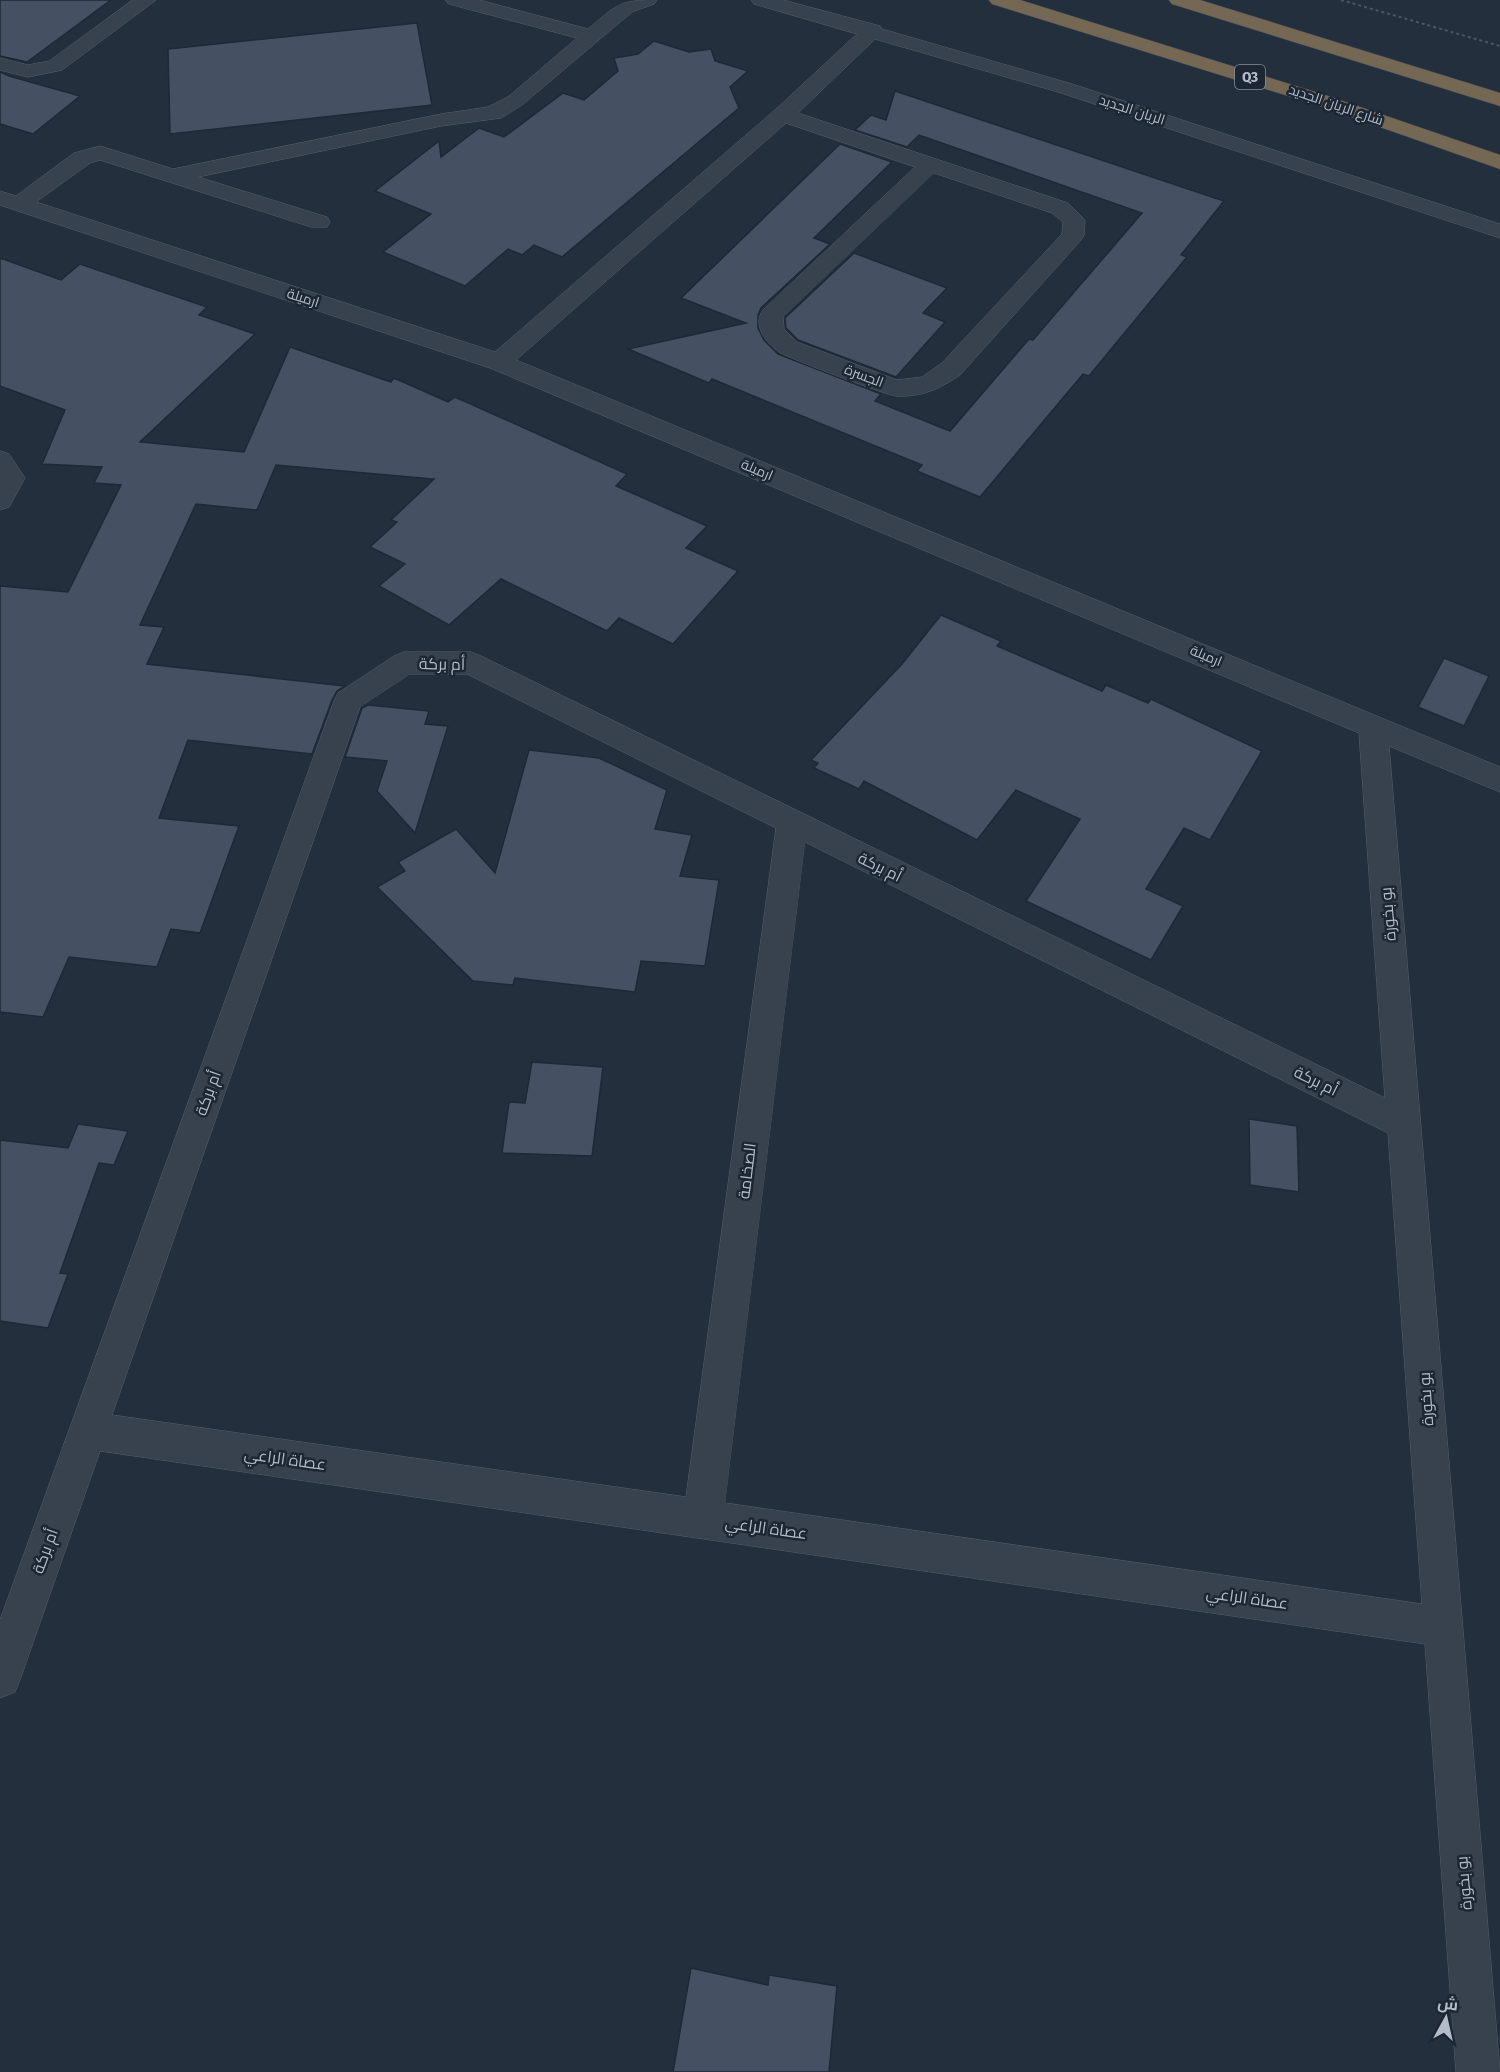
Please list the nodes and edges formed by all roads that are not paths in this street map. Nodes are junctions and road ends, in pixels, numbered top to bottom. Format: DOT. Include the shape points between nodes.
graph roads {
  1 [pos="146,0"];
  2 [pos="456,0"];
  3 [pos="647,0"];
  4 [pos="761,0"];
  5 [pos="999,0"];
  6 [pos="1179,0"];
  7 [pos="625,4"];
  8 [pos="873,30"];
  9 [pos="592,36"];
  10 [pos="0,64"];
  11 [pos="1500,100"];
  12 [pos="783,115"];
  13 [pos="1500,162"];
  14 [pos="930,165"];
  15 [pos="175,175"];
  16 [pos="9,201"];
  17 [pos="319,222"];
  18 [pos="1500,231"];
  19 [pos="499,362"];
  20 [pos="0,460"];
  21 [pos="0,501"];
  22 [pos="1373,725"];
  23 [pos="1500,780"];
  24 [pos="792,824"];
  25 [pos="1404,1124"];
  26 [pos="88,1430"];
  27 [pos="703,1519"];
  28 [pos="1444,1627"];
  29 [pos="0,1677"];
  30 [pos="1479,2072"];
  1 -- 10 [label="street" via="55,66 28,71"];
  2 -- 9 [label="street"];
  3 -- 7 [label="street"];
  4 -- 8 [label="street, الريان الجديد"];
  5 -- 13 [label="highway, شارع الريان الجديد / Q3" via="1321,100"];
  6 -- 11 [label="highway"];
  7 -- 9 [label="street"];
  8 -- 12 [label="street"];
  8 -- 18 [label="street, الريان الجديد" via="1065,88"];
  9 -- 15 [label="street" via="515,101 493,112"];
  12 -- 14 [label="street, الجسرة"];
  12 -- 19 [label="street"];
  14 -- 14 [label="street, الجسرة" via="1060,208 1074,220 1073,235 951,369 928,385 895,388 788,347 772,331 771,315"];
  15 -- 16 [label="street" via="108,154 91,154"];
  15 -- 17 [label="street"];
  16 -- 19 [label="street, ارميلة"];
  19 -- 22 [label="street, ارميلة"];
  20 -- 21 [label="street" via="12,478"];
  22 -- 23 [label="street, ارميلة"];
  22 -- 25 [label="street, بو بخورة"];
  24 -- 25 [label="street, أم بركة"];
  24 -- 26 [label="street, أم بركة" via="471,663 404,663 348,701"];
  24 -- 27 [label="street, الصخامة"];
  25 -- 28 [label="street, بو بخورة"];
  26 -- 27 [label="street, عصاة الراعي"];
  26 -- 29 [label="street, أم بركة"];
  27 -- 28 [label="street, عصاة الراعي"];
  28 -- 30 [label="street, بو بخورة"];
}
